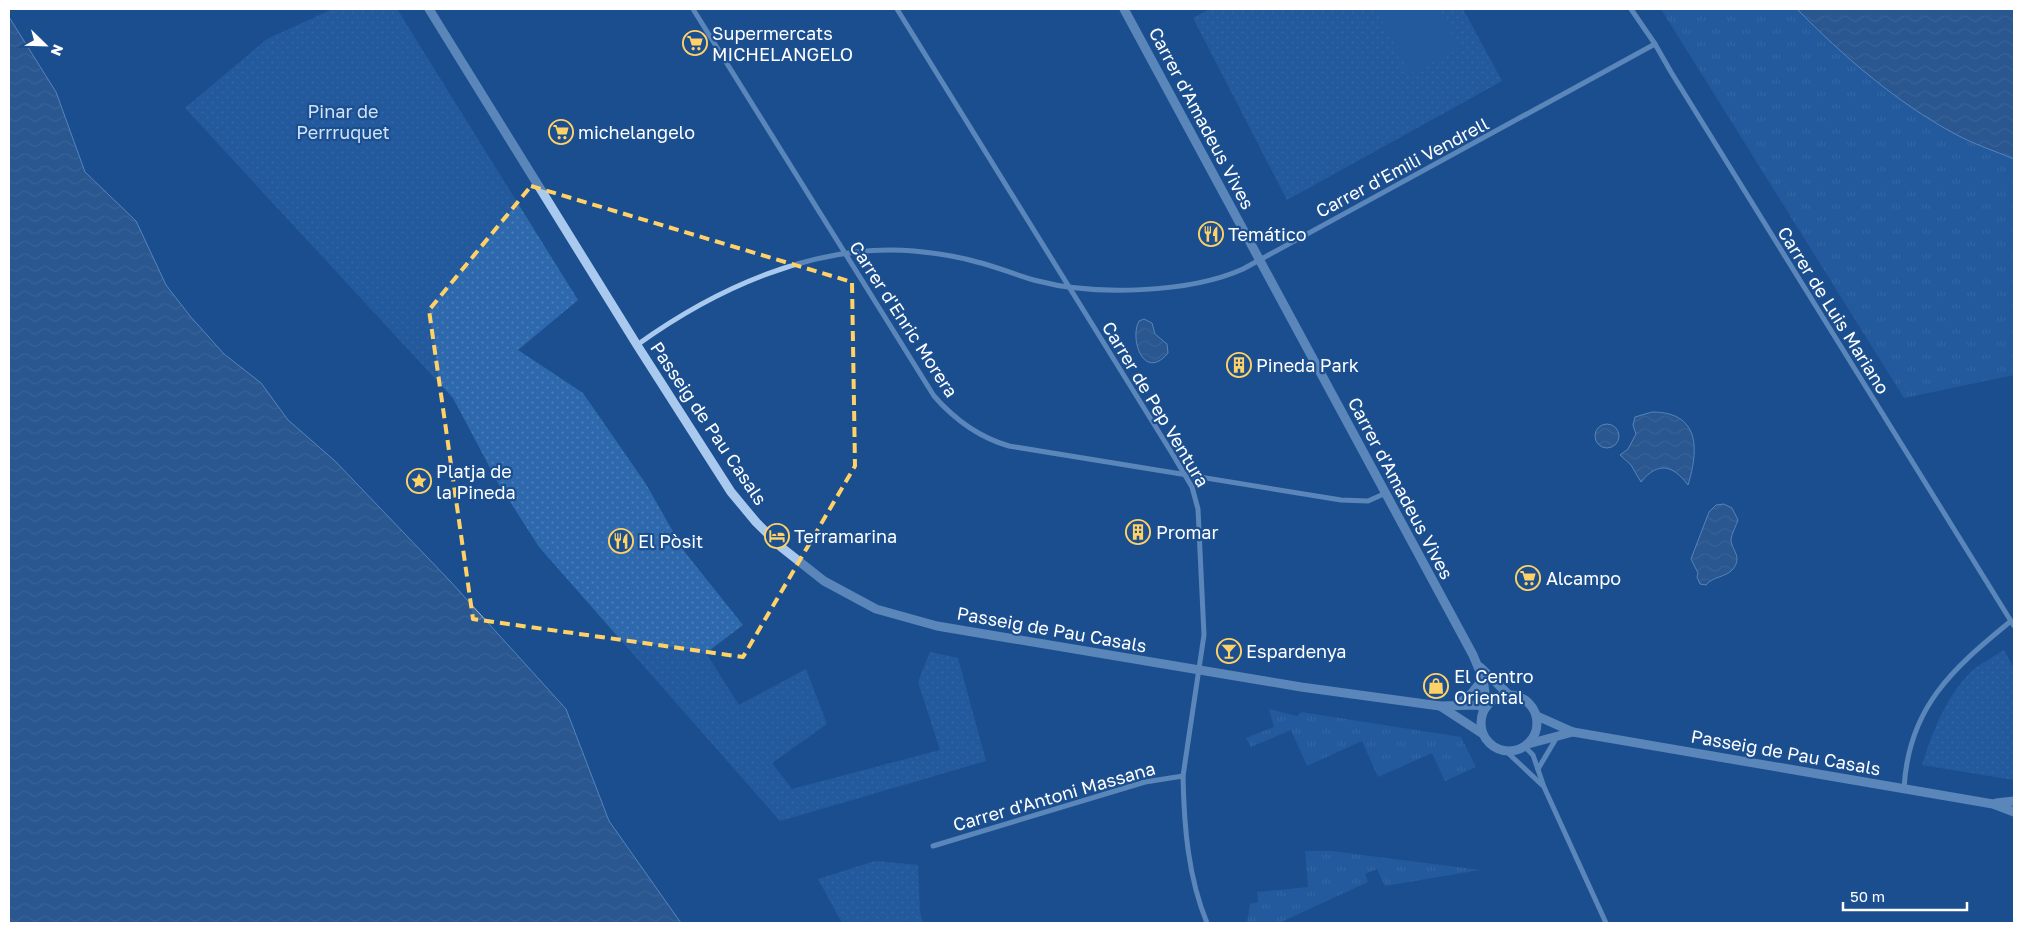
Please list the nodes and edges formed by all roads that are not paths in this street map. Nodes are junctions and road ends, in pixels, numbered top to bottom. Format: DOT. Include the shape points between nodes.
graph roads {
  1 [pos="429,9"];
  2 [pos="692,9"];
  3 [pos="897,9"];
  4 [pos="1124,9"];
  5 [pos="1631,9"];
  6 [pos="1655,44"];
  7 [pos="844,253"];
  8 [pos="1260,259"];
  9 [pos="1069,287"];
  10 [pos="638,345"];
  11 [pos="1186,476"];
  12 [pos="1386,493"];
  13 [pos="2013,624"];
  14 [pos="1478,665"];
  15 [pos="1200,670"];
  16 [pos="1482,679"];
  17 [pos="1509,695"];
  18 [pos="1440,706"];
  19 [pos="1456,706"];
  20 [pos="1486,707"];
  21 [pos="1537,716"];
  22 [pos="1574,732"];
  23 [pos="1483,734"];
  24 [pos="1558,735"];
  25 [pos="1526,746"];
  26 [pos="1507,752"];
  27 [pos="1538,769"];
  28 [pos="1183,776"];
  29 [pos="1544,787"];
  30 [pos="1904,789"];
  31 [pos="2014,801"];
  32 [pos="1993,804"];
  33 [pos="2014,812"];
  34 [pos="933,846"];
  35 [pos="1207,923"];
  36 [pos="1606,923"];
  1 -- 10 [label="street, Passeig de Pau Casals"];
  2 -- 7 [label="street, Carrer d'Enric Morera"];
  3 -- 9 [label="street, Carrer de Pep Ventura"];
  4 -- 8 [label="street, Carrer d'Amadeus Vives"];
  5 -- 6 [label="street, Carrer de Luis Mariano"];
  6 -- 8 [label="street, Carrer d'Emili Vendrell"];
  6 -- 13 [label="street, Carrer de Luis Mariano"];
  7 -- 9 [label="street, Carrer d'Emili Vendrell" via="887,250 932,253"];
  7 -- 10 [label="street, Carrer d'Emili Vendrell" via="799,264 738,287 683,316"];
  7 -- 11 [label="street, Carrer d'Enric Morera" via="934,396 966,426 1014,448"];
  8 -- 9 [label="street, Carrer d'Emili Vendrell" via="1226,275 1180,285 1129,289"];
  8 -- 12 [label="street, Carrer d'Amadeus Vives"];
  9 -- 11 [label="street, Carrer de Pep Ventura"];
  10 -- 15 [label="street, Passeig de Pau Casals" via="731,492 756,522 804,566 846,594 889,614 937,626"];
  11 -- 12 [label="street, Carrer d'Enric Morera" via="1341,500 1368,500"];
  11 -- 15 [label="street, Carrer de Pep Ventura" via="1198,509 1204,615"];
  12 -- 14 [label="street, Carrer d'Amadeus Vives"];
  13 -- 30 [label="street" via="1959,665 1920,719 1905,769"];
  14 -- 16 [label="street, Carrer d'Amadeus Vives"];
  14 -- 17 [label="street, Carrer d'Amadeus Vives"];
  15 -- 18 [label="street, Passeig de Pau Casals"];
  15 -- 28 [label="street, Carrer de Pep Ventura"];
  16 -- 19 [label="street"];
  16 -- 20 [label="street, Carrer d'Amadeus Vives"];
  17 -- 20 [label="street" via="1500,696"];
  17 -- 21 [label="street" via="1526,701"];
  18 -- 19 [label="street, Passeig de Pau Casals"];
  18 -- 23 [label="street, Passeig de Pau Casals"];
  19 -- 20 [label="street, Passeig de Pau Casals"];
  20 -- 23 [label="street" via="1481,726"];
  21 -- 22 [label="street, Passeig de Pau Casals"];
  21 -- 25 [label="street" via="1536,731"];
  22 -- 24 [label="street, Passeig de Pau Casals"];
  22 -- 30 [label="street, Passeig de Pau Casals"];
  23 -- 26 [label="street" via="1492,746"];
  24 -- 25 [label="street, Passeig de Pau Casals"];
  24 -- 27 [label="street"];
  25 -- 26 [label="street"];
  25 -- 27 [label="street"];
  26 -- 29 [label="street"];
  27 -- 29 [label="street"];
  28 -- 34 [label="street, Carrer d'Antoni Massana" via="1145,782"];
  28 -- 35 [label="street, Carrer de Pep Ventura" via="1186,837 1197,893"];
  29 -- 36 [label="street"];
  30 -- 32 [label="street, Passeig de Pau Casals"];
  31 -- 32 [label="street, Passeig de Pau Casals"];
  32 -- 33 [label="street, Passeig de Pau Casals"];
}
